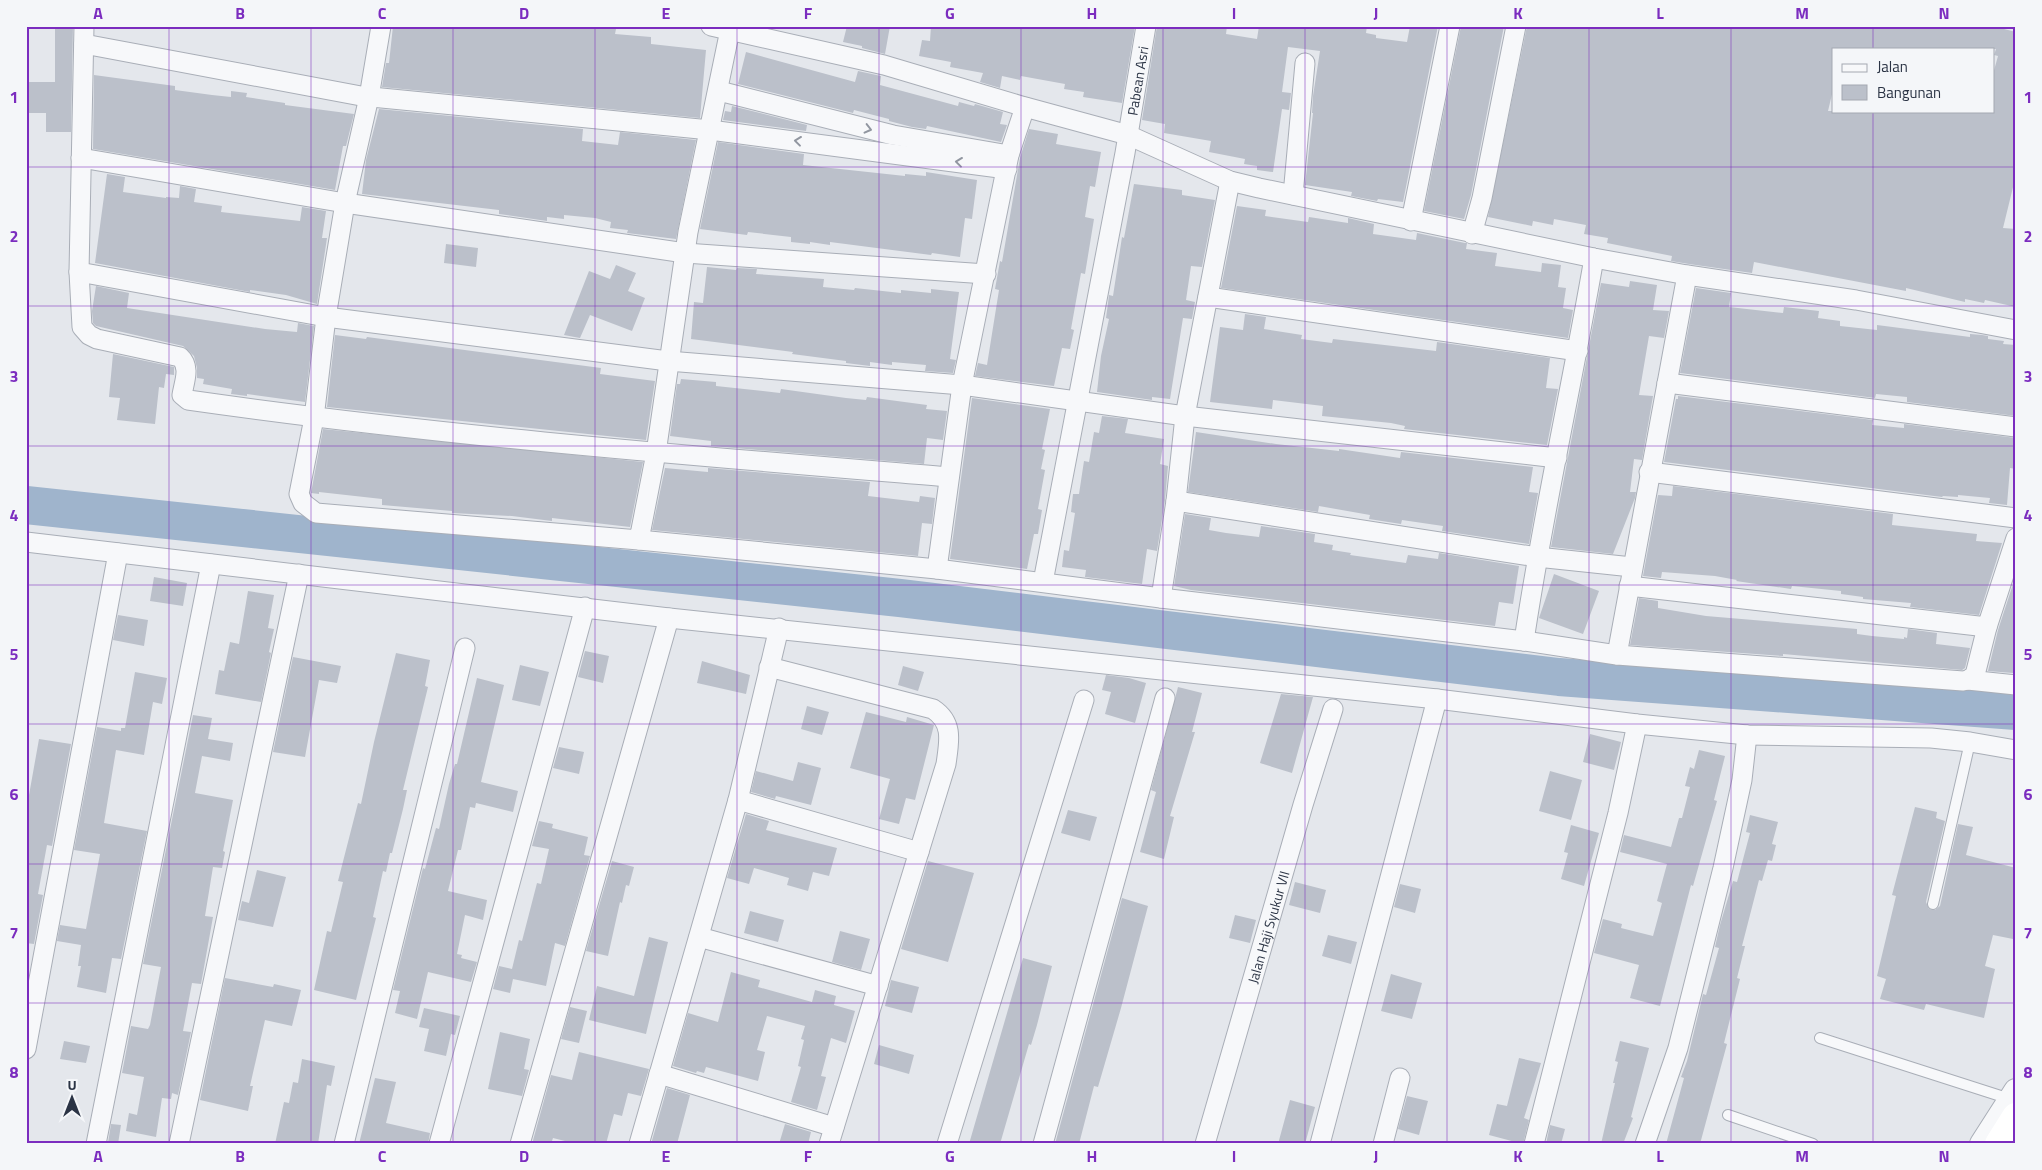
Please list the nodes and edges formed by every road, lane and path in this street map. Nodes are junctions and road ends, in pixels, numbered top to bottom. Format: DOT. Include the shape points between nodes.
graph roads {
  1 [pos="382,26"];
  2 [pos="711,26"];
  3 [pos="1146,26"];
  4 [pos="1450,26"];
  5 [pos="1516,26"];
  6 [pos="730,30"];
  7 [pos="84,35"];
  8 [pos="1305,62"];
  9 [pos="719,91"];
  10 [pos="369,98"];
  11 [pos="1025,107"];
  12 [pos="710,130"];
  13 [pos="1128,135"];
  14 [pos="81,158"];
  15 [pos="1008,162"];
  16 [pos="1230,181"];
  17 [pos="1293,196"];
  18 [pos="345,203"];
  19 [pos="1411,221"];
  20 [pos="1472,234"];
  21 [pos="685,253"];
  22 [pos="1594,258"];
  23 [pos="78,272"];
  24 [pos="986,274"];
  25 [pos="1687,275"];
  26 [pos="1208,297"];
  27 [pos="326,317"];
  28 [pos="2016,330"];
  29 [pos="1578,351"];
  30 [pos="668,361"];
  31 [pos="1667,383"];
  32 [pos="962,385"];
  33 [pos="1078,402"];
  34 [pos="1185,416"];
  35 [pos="314,418"];
  36 [pos="2016,427"];
  37 [pos="656,453"];
  38 [pos="1557,458"];
  39 [pos="1649,472"];
  40 [pos="949,477"];
  41 [pos="1176,502"];
  42 [pos="2016,518"];
  43 [pos="2016,538"];
  44 [pos="639,540"];
  45 [pos="26,542"];
  46 [pos="118,552"];
  47 [pos="1536,557"];
  48 [pos="211,564"];
  49 [pos="1632,567"];
  50 [pos="936,569"];
  51 [pos="299,574"];
  52 [pos="1043,582"];
  53 [pos="1629,586"];
  54 [pos="1161,598"];
  55 [pos="585,607"];
  56 [pos="669,618"];
  57 [pos="1987,627"];
  58 [pos="780,628"];
  59 [pos="1524,641"];
  60 [pos="465,648"];
  61 [pos="1617,655"];
  62 [pos="769,667"];
  63 [pos="1968,680"];
  64 [pos="2016,685"];
  65 [pos="1165,698"];
  66 [pos="1437,698"];
  67 [pos="1084,700"];
  68 [pos="1333,709"];
  69 [pos="1637,724"];
  70 [pos="1747,735"];
  71 [pos="1970,742"];
  72 [pos="2016,750"];
  73 [pos="738,800"];
  74 [pos="919,852"];
  75 [pos="1933,904"];
  76 [pos="699,937"];
  77 [pos="878,986"];
  78 [pos="1820,1038"];
  79 [pos="26,1049"];
  80 [pos="659,1074"];
  81 [pos="1400,1078"];
  82 [pos="2014,1102"];
  83 [pos="1728,1115"];
  84 [pos="832,1135"];
  85 [pos="96,1144"];
  86 [pos="179,1144"];
  87 [pos="344,1144"];
  88 [pos="439,1144"];
  89 [pos="520,1144"];
  90 [pos="640,1144"];
  91 [pos="947,1144"];
  92 [pos="1043,1144"];
  93 [pos="1205,1144"];
  94 [pos="1320,1144"];
  95 [pos="1383,1144"];
  96 [pos="1534,1144"];
  97 [pos="1645,1144"];
  98 [pos="1813,1144"];
  99 [pos="1982,1144"];
  100 [pos="1998,1144"];
  1 -- 10 [label="street"];
  2 -- 6 [label="street"];
  3 -- 13 [label="street, Pabean Asri"];
  4 -- 19 [label="street"];
  5 -- 20 [label="street"];
  6 -- 9 [label="street"];
  6 -- 11 [label="street" via="884,65"];
  7 -- 10 [label="street"];
  7 -- 14 [label="street"];
  8 -- 17 [label="street"];
  9 -- 12 [label="street"];
  9 -- 15 [label="street, one-way"];
  10 -- 12 [label="street"];
  10 -- 18 [label="street"];
  11 -- 13 [label="street"];
  11 -- 15 [label="street"];
  15 -- 12 [label="street, one-way"];
  12 -- 21 [label="street"];
  13 -- 16 [label="street"];
  13 -- 33 [label="street, Pabean Asri"];
  14 -- 18 [label="street"];
  14 -- 23 [label="street"];
  15 -- 24 [label="street"];
  16 -- 17 [label="street"];
  16 -- 26 [label="street"];
  17 -- 19 [label="street"];
  18 -- 21 [label="street"];
  18 -- 27 [label="street"];
  19 -- 20 [label="street"];
  20 -- 22 [label="street"];
  21 -- 24 [label="street"];
  21 -- 30 [label="street"];
  22 -- 25 [label="street"];
  22 -- 29 [label="street"];
  23 -- 27 [label="street"];
  23 -- 35 [label="street" via="82,327 97,339 180,356 187,368 182,395 188,400"];
  24 -- 32 [label="street"];
  25 -- 28 [label="street" via="1856,300"];
  25 -- 31 [label="street"];
  26 -- 29 [label="street"];
  26 -- 34 [label="street"];
  27 -- 30 [label="street"];
  27 -- 35 [label="street"];
  29 -- 38 [label="street"];
  30 -- 32 [label="street"];
  30 -- 37 [label="street"];
  31 -- 36 [label="street"];
  31 -- 39 [label="street"];
  32 -- 33 [label="street"];
  32 -- 40 [label="street"];
  33 -- 34 [label="street"];
  33 -- 52 [label="street, Pabean Asri"];
  34 -- 38 [label="street"];
  34 -- 41 [label="street"];
  35 -- 37 [label="street"];
  35 -- 44 [label="street" via="299,494 303,503 316,513"];
  37 -- 40 [label="street"];
  37 -- 44 [label="street"];
  38 -- 47 [label="street"];
  39 -- 42 [label="street"];
  39 -- 49 [label="street"];
  40 -- 50 [label="street"];
  41 -- 47 [label="street"];
  41 -- 54 [label="street"];
  43 -- 57 [label="street"];
  44 -- 50 [label="street"];
  45 -- 46 [label="street"];
  46 -- 48 [label="street"];
  46 -- 79 [label="street"];
  47 -- 49 [label="street"];
  47 -- 59 [label="street"];
  48 -- 51 [label="street"];
  48 -- 85 [label="street"];
  49 -- 53 [label="street"];
  50 -- 52 [label="street"];
  51 -- 55 [label="street"];
  51 -- 86 [label="street"];
  52 -- 54 [label="street"];
  53 -- 57 [label="street"];
  53 -- 61 [label="street"];
  54 -- 59 [label="street"];
  55 -- 56 [label="street"];
  55 -- 88 [label="street"];
  56 -- 58 [label="street"];
  56 -- 89 [label="street"];
  57 -- 63 [label="street" via="1975,675"];
  58 -- 62 [label="street"];
  58 -- 66 [label="street"];
  59 -- 61 [label="street"];
  60 -- 87 [label="street"];
  61 -- 63 [label="street"];
  62 -- 73 [label="street"];
  62 -- 74 [label="street" via="933,710 943,716 948,736 946,764"];
  63 -- 64 [label="street"];
  65 -- 92 [label="street"];
  66 -- 69 [label="street"];
  66 -- 94 [label="street"];
  67 -- 91 [label="street"];
  68 -- 93 [label="street, Jalan Haji Syukur VII"];
  69 -- 70 [label="street"];
  69 -- 96 [label="street" via="1618,813"];
  70 -- 71 [label="street" via="1931,738"];
  70 -- 97 [label="street" via="1740,789 1685,1020"];
  71 -- 72 [label="street"];
  71 -- 75 [label="lane"];
  73 -- 74 [label="street"];
  73 -- 76 [label="street"];
  74 -- 77 [label="street"];
  76 -- 77 [label="street"];
  76 -- 80 [label="street"];
  77 -- 84 [label="street"];
  78 -- 82 [label="lane"];
  80 -- 84 [label="street"];
  80 -- 90 [label="street"];
  81 -- 95 [label="street"];
  82 -- 99 [label="street"];
  82 -- 100 [label="highway"];
  83 -- 98 [label="lane"];
}
